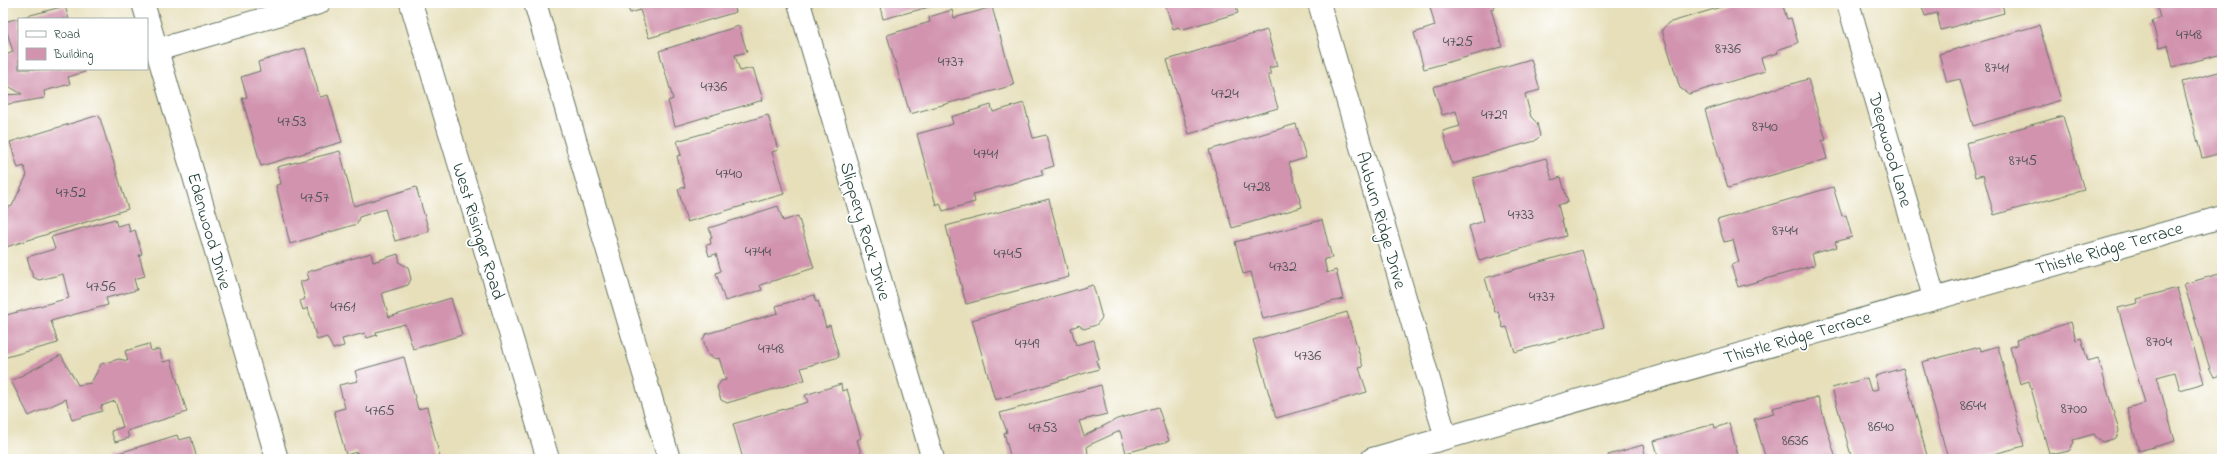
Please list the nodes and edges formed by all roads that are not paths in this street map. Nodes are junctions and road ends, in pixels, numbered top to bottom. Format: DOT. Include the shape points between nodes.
graph roads {
  1 [pos="143,3"];
  2 [pos="319,3"];
  3 [pos="411,3"];
  4 [pos="535,3"];
  5 [pos="799,3"];
  6 [pos="1319,3"];
  7 [pos="1848,3"];
  8 [pos="147,18"];
  9 [pos="148,20"];
  10 [pos="157,50"];
  11 [pos="2222,216"];
  12 [pos="1934,298"];
  13 [pos="1446,438"];
  14 [pos="277,459"];
  15 [pos="548,459"];
  16 [pos="669,459"];
  17 [pos="933,459"];
  18 [pos="1372,459"];
  1 -- 8 [label="street, Edenwood Drive"];
  2 -- 10 [label="street"];
  3 -- 15 [label="street, West Risinger Road"];
  4 -- 16 [label="street"];
  5 -- 17 [label="street, Slippery Rock Drive"];
  6 -- 13 [label="street, Auburn Ridge Drive"];
  7 -- 12 [label="street, Deepwood Lane"];
  9 -- 10 [label="street, Edenwood Drive"];
  10 -- 14 [label="street, Edenwood Drive"];
  11 -- 12 [label="street, Thistle Ridge Terrace"];
  12 -- 13 [label="street, Thistle Ridge Terrace"];
  13 -- 18 [label="street, Thistle Ridge Terrace"];
}
